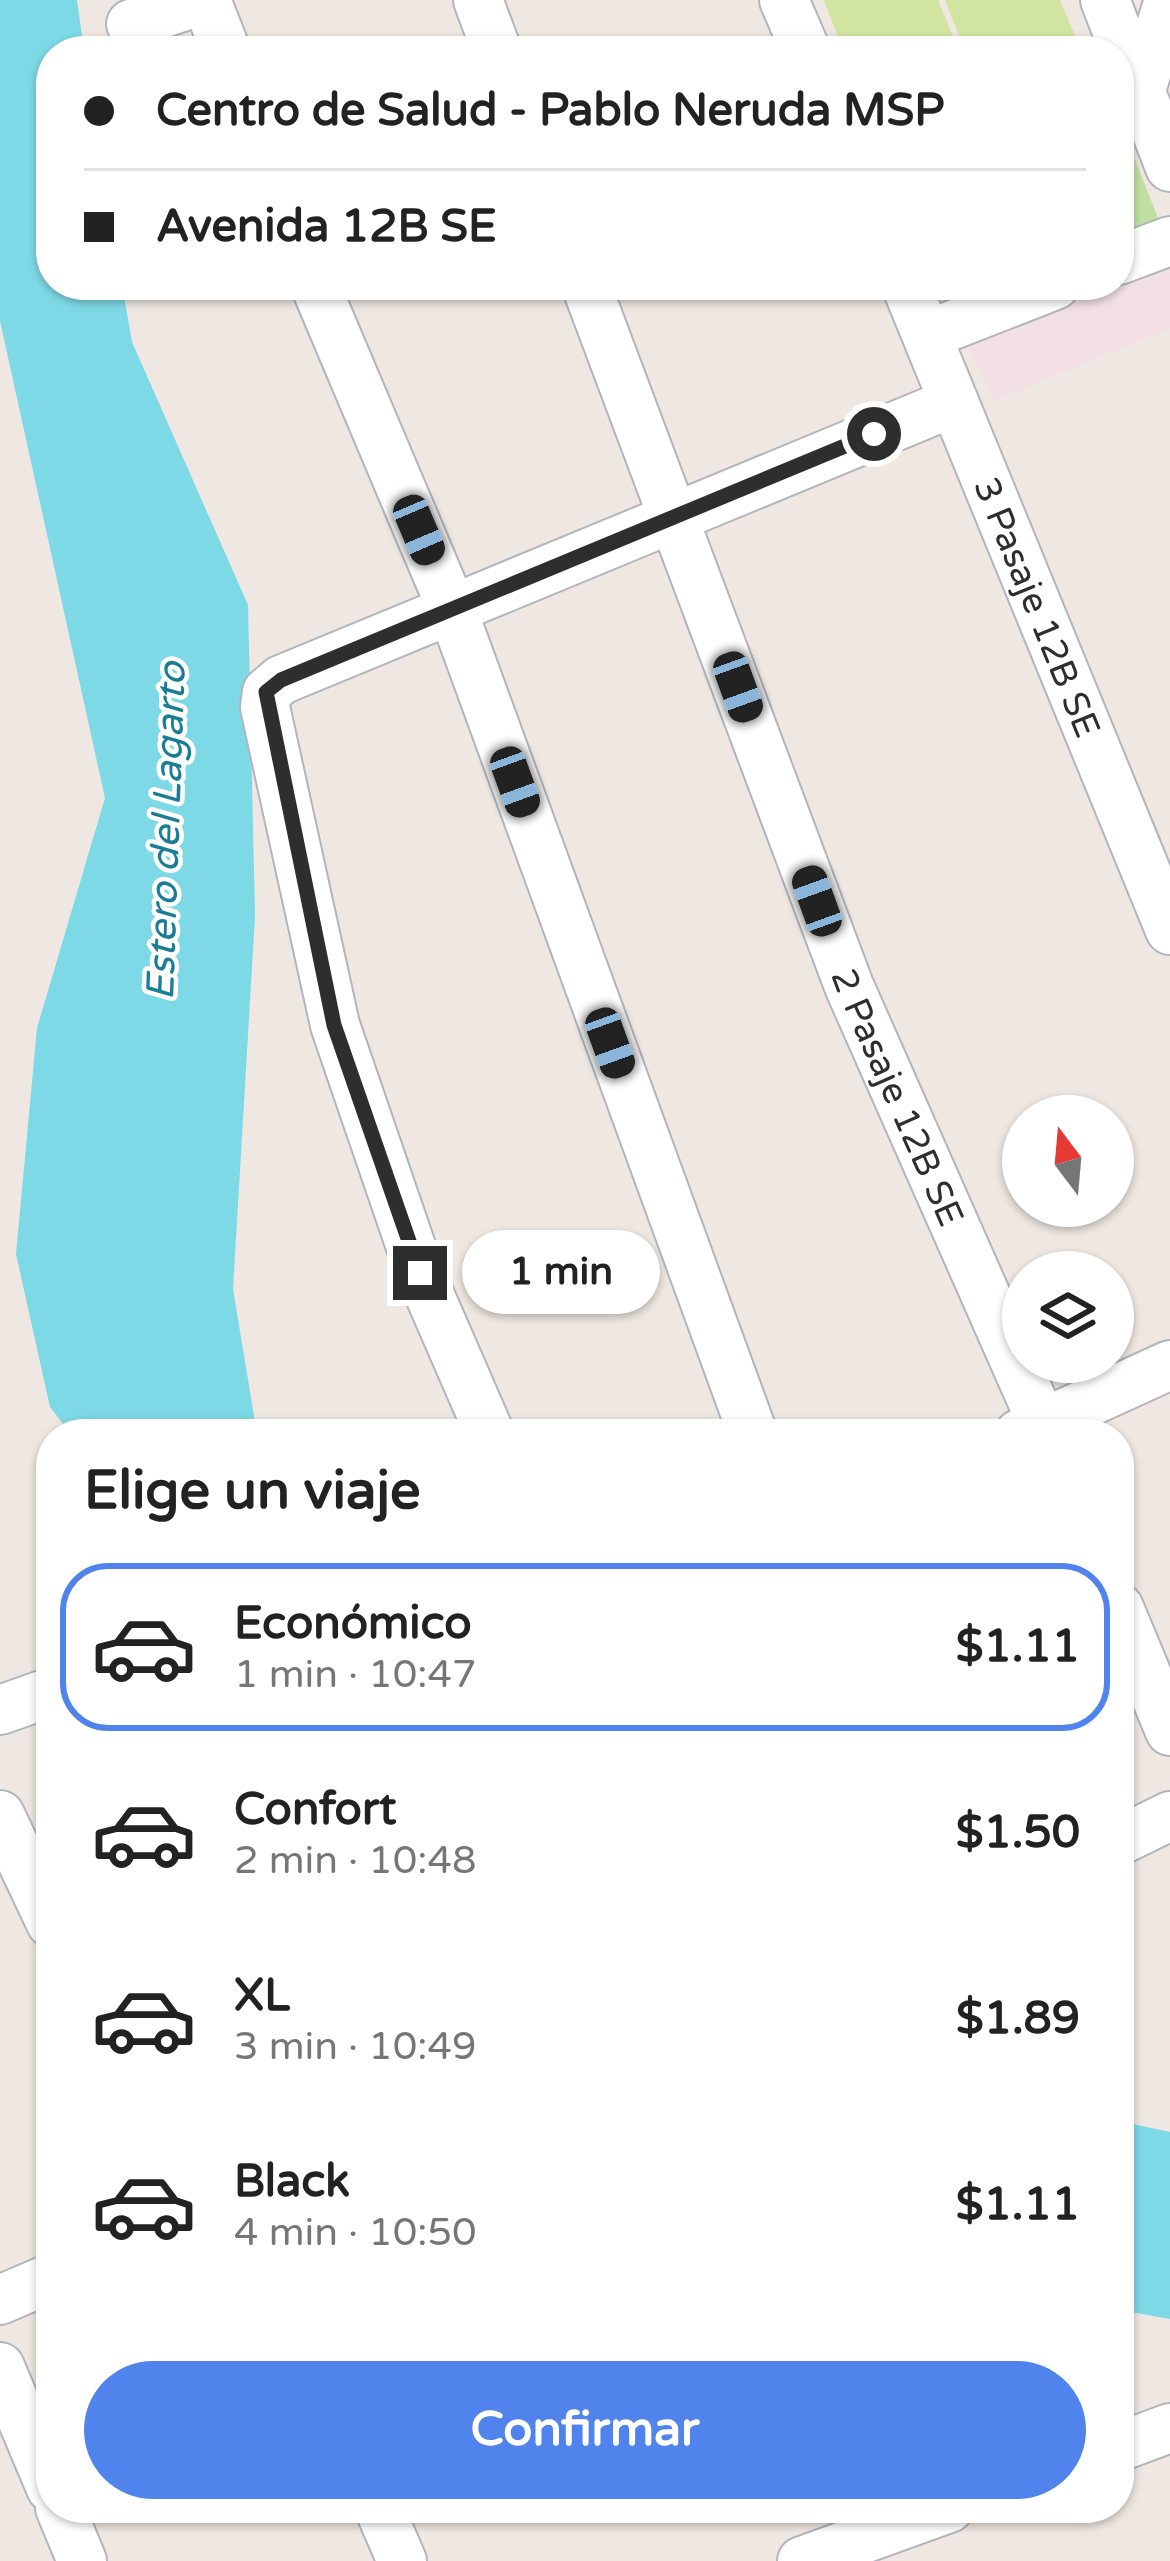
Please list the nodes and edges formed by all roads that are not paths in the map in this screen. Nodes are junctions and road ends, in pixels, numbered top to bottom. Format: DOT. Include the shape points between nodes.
graph roads {
  1 [pos="204,0"];
  2 [pos="478,0"];
  3 [pos="784,0"];
  4 [pos="1105,0"];
  5 [pos="1168,0"];
  6 [pos="131,24"];
  7 [pos="220,36"];
  8 [pos="491,36"];
  9 [pos="800,36"];
  10 [pos="1120,36"];
  11 [pos="1134,71"];
  12 [pos="1142,90"];
  13 [pos="1170,167"];
  14 [pos="1170,241"];
  15 [pos="1134,254"];
  16 [pos="321,300"];
  17 [pos="592,300"];
  18 [pos="912,300"];
  19 [pos="1016,300"];
  20 [pos="927,334"];
  21 [pos="954,402"];
  22 [pos="674,516"];
  23 [pos="452,609"];
  24 [pos="1170,930"];
  25 [pos="1170,1365"];
  26 [pos="483,1419"];
  27 [pos="748,1419"];
  28 [pos="1031,1419"];
  29 [pos="1059,1419"];
  30 [pos="1134,1644"];
  31 [pos="36,1698"];
  32 [pos="0,1710"];
  33 [pos="1170,1731"];
  34 [pos="0,1815"];
  35 [pos="1170,1816"];
  36 [pos="1134,1834"];
  37 [pos="36,1892"];
  38 [pos="36,2284"];
  39 [pos="0,2300"];
  40 [pos="0,2366"];
  41 [pos="1170,2428"];
  42 [pos="1134,2441"];
  43 [pos="36,2452"];
  44 [pos="66,2523"];
  45 [pos="386,2523"];
  46 [pos="912,2523"];
  47 [pos="826,2557"];
  48 [pos="82,2561"];
  49 [pos="402,2561"];
  1 -- 6 [label="street"];
  1 -- 7 [label="street"];
  2 -- 8 [label="street"];
  3 -- 9 [label="street"];
  4 -- 10 [label="street"];
  5 -- 12 [label="street"];
  11 -- 12 [label="street"];
  12 -- 13 [label="street"];
  14 -- 15 [label="street"];
  16 -- 23 [label="street"];
  17 -- 22 [label="street, 2 Pasaje 12B SE"];
  18 -- 20 [label="street, 3 Pasaje 12B SE"];
  19 -- 20 [label="street"];
  20 -- 21 [label="street, 3 Pasaje 12B SE"];
  21 -- 22 [label="street"];
  21 -- 24 [label="street, 3 Pasaje 12B SE"];
  22 -- 23 [label="street"];
  22 -- 28 [label="street, 2 Pasaje 12B SE" via="849,986"];
  23 -- 26 [label="street" via="266,692 334,1025 420,1273"];
  23 -- 27 [label="street"];
  25 -- 29 [label="street"];
  30 -- 33 [label="street"];
  31 -- 32 [label="street"];
  34 -- 37 [label="street"];
  35 -- 36 [label="street"];
  38 -- 39 [label="street"];
  40 -- 43 [label="street"];
  41 -- 42 [label="street"];
  44 -- 48 [label="street"];
  45 -- 49 [label="street"];
  46 -- 47 [label="street"];
}
